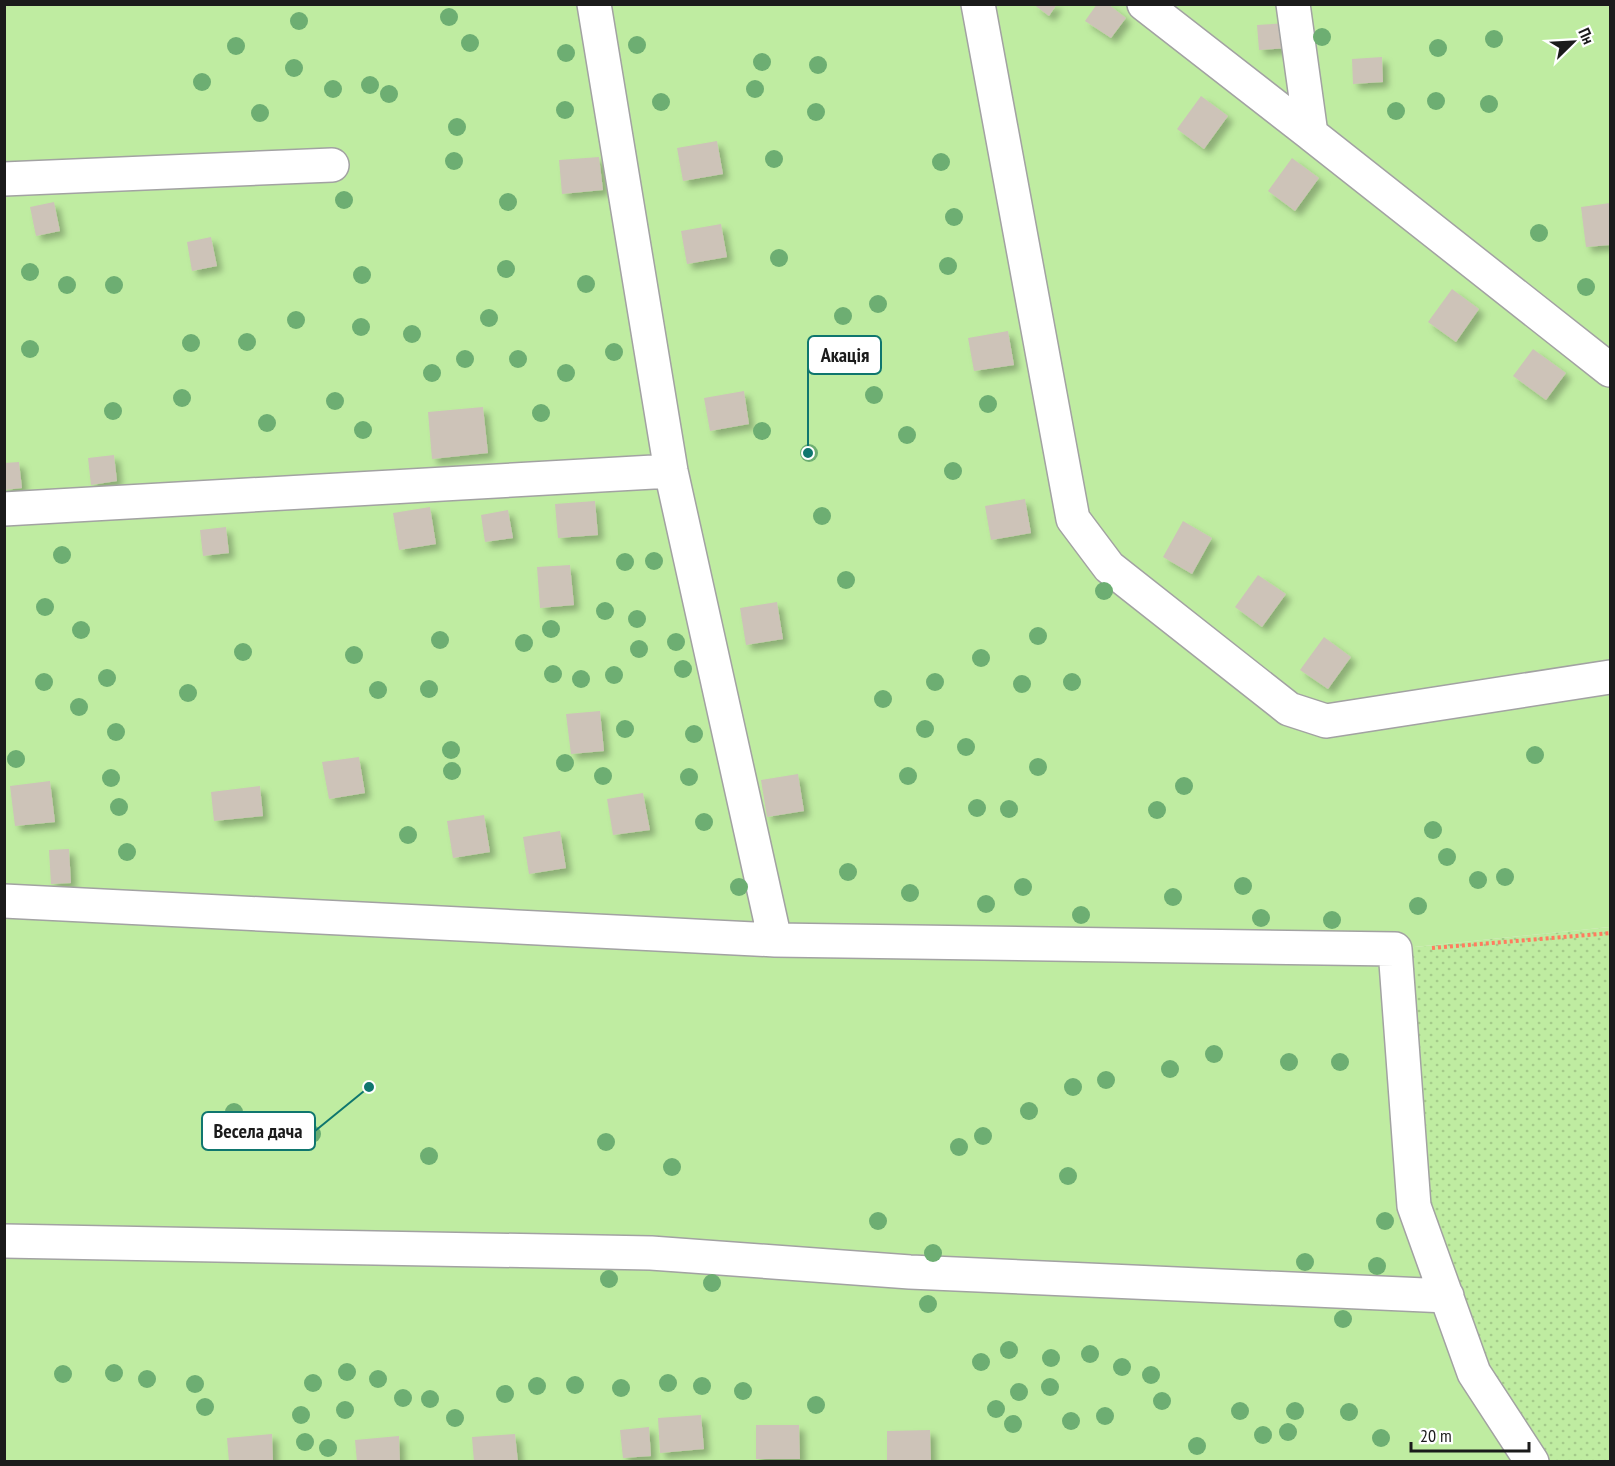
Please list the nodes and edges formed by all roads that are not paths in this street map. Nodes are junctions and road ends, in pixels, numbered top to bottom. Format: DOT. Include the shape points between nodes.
graph roads {
  1 [pos="594,4"];
  2 [pos="978,4"];
  3 [pos="1144,4"];
  4 [pos="1293,4"];
  5 [pos="1311,134"];
  6 [pos="332,165"];
  7 [pos="4,179"];
  8 [pos="1611,370"];
  9 [pos="671,471"];
  10 [pos="4,508"];
  11 [pos="1611,677"];
  12 [pos="4,901"];
  13 [pos="775,940"];
  14 [pos="4,1241"];
  15 [pos="1447,1296"];
  16 [pos="1533,1461"];
  1 -- 9 [label="street"];
  2 -- 11 [label="street" via="1072,519 1109,567 1289,709 1326,721"];
  3 -- 5 [label="street"];
  4 -- 5 [label="street"];
  5 -- 8 [label="street"];
  6 -- 7 [label="street"];
  9 -- 10 [label="street"];
  9 -- 13 [label="street"];
  12 -- 13 [label="street"];
  13 -- 15 [label="street" via="1395,949 1414,1206"];
  14 -- 15 [label="street" via="651,1253 910,1272"];
  15 -- 16 [label="street" via="1474,1373"];
}
